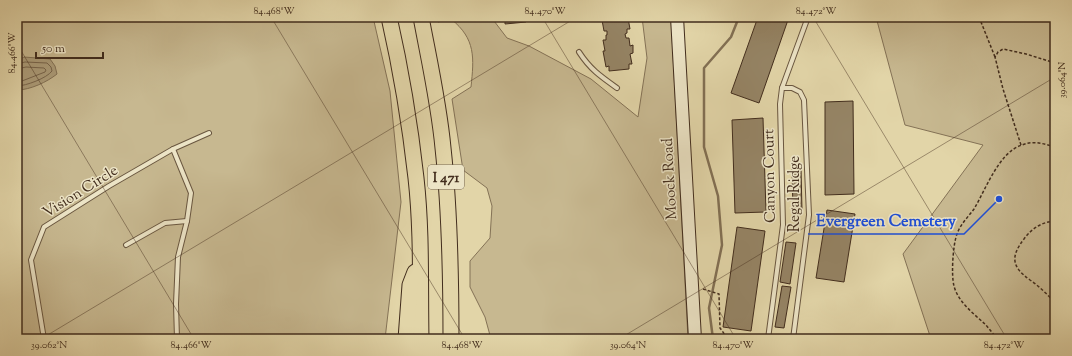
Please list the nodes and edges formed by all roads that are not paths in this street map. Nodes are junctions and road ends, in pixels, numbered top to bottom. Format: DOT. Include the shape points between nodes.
graph roads {
  1 [pos="389,17"];
  2 [pos="421,17"];
  3 [pos="677,17"];
  4 [pos="808,17"];
  5 [pos="579,52"];
  6 [pos="617,88"];
  7 [pos="782,88"];
  8 [pos="209,133"];
  9 [pos="173,149"];
  10 [pos="187,221"];
  11 [pos="126,245"];
  12 [pos="420,254"];
  13 [pos="451,312"];
  14 [pos="44,339"];
  15 [pos="177,339"];
  16 [pos="406,339"];
  17 [pos="421,339"];
  18 [pos="451,339"];
  19 [pos="456,339"];
  20 [pos="695,339"];
  21 [pos="768,339"];
  22 [pos="793,339"];
  1 -- 12 [label="highway, I 471" via="404,91 416,180"];
  2 -- 13 [label="highway, I 471" via="444,148 450,241"];
  3 -- 20 [label="main road, Moock Road"];
  4 -- 7 [label="lane, Canyon Court"];
  5 -- 6 [label="lane" via="596,74"];
  7 -- 21 [label="lane, Canyon Court" via="780,104 783,225"];
  7 -- 22 [label="lane, Regal Ridge" via="792,88 800,92 804,100 810,215"];
  8 -- 9 [label="lane, Vision Circle"];
  9 -- 10 [label="lane" via="191,193"];
  9 -- 14 [label="lane, Vision Circle" via="44,227 31,260"];
  10 -- 11 [label="lane" via="165,223"];
  10 -- 15 [label="lane" via="178,257"];
  12 -- 16 [label="highway" via="410,285"];
  12 -- 17 [label="highway, I 471"];
  13 -- 18 [label="highway, I 471"];
  13 -- 19 [label="highway"];
}
